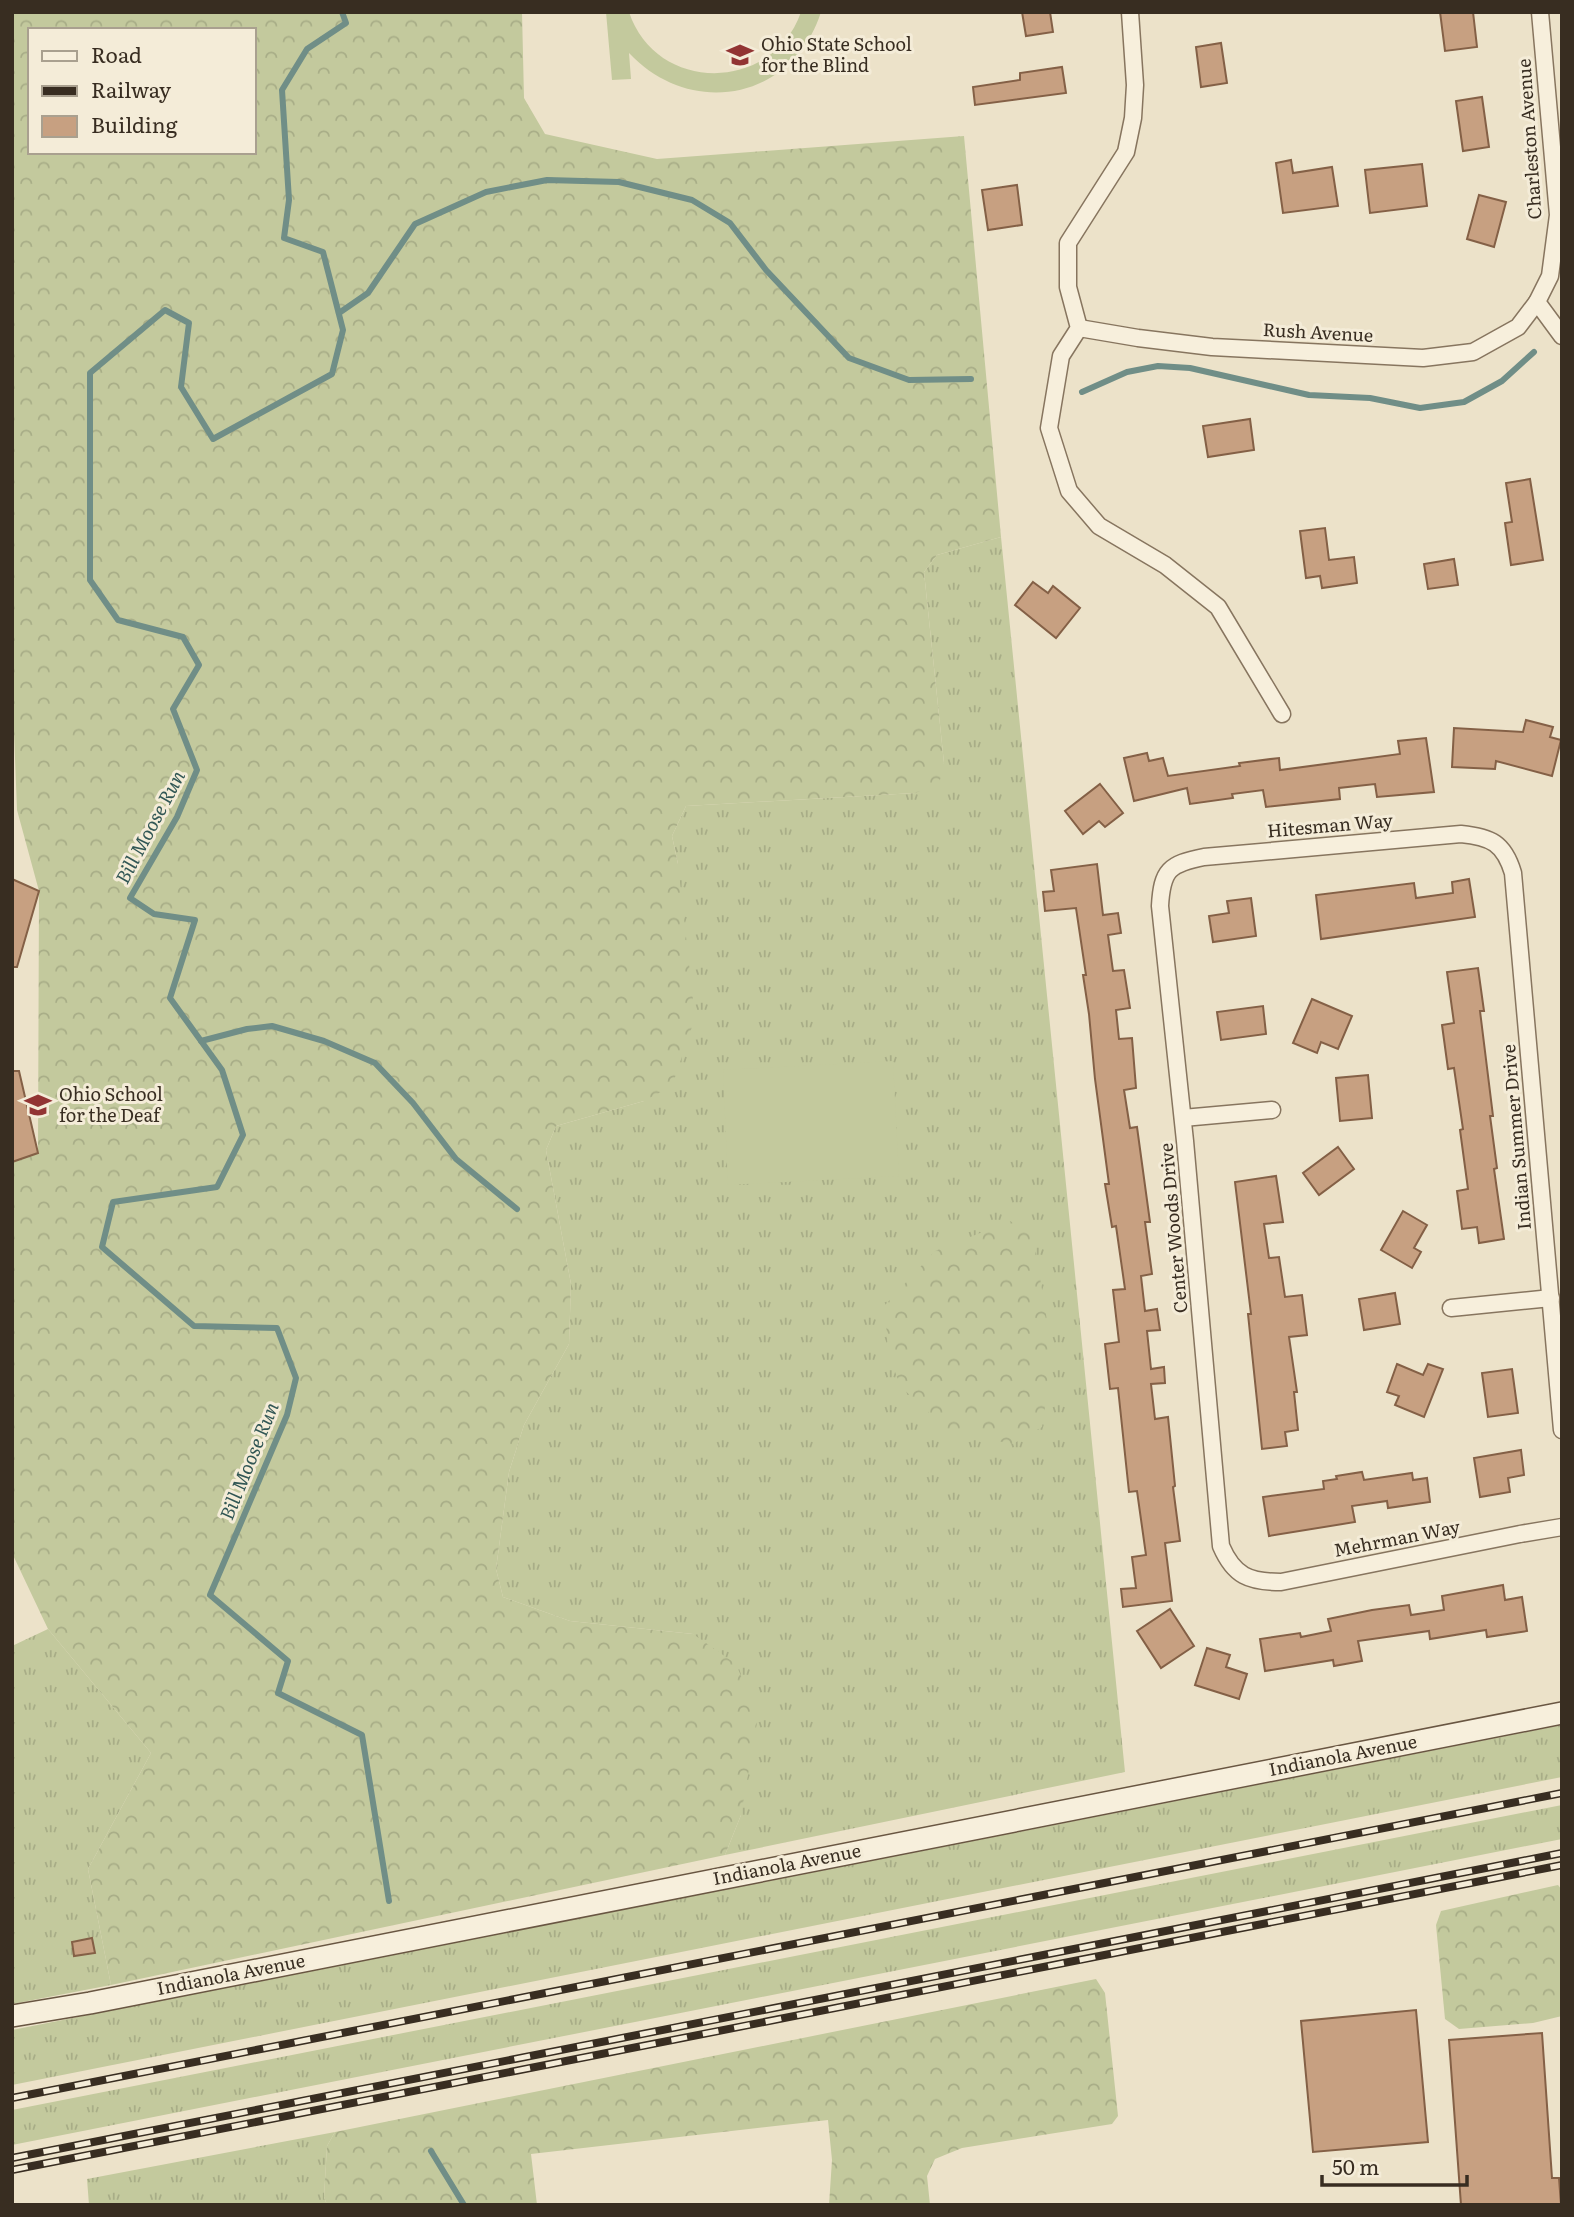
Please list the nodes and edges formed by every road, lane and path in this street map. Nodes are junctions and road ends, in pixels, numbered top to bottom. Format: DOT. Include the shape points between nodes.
graph roads {
  1 [pos="1130,12"];
  2 [pos="1540,12"];
  3 [pos="1560,214"];
  4 [pos="1537,302"];
  5 [pos="1079,328"];
  6 [pos="1562,336"];
  7 [pos="1282,714"];
  8 [pos="1498,844"];
  9 [pos="1167,872"];
  10 [pos="1272,1110"];
  11 [pos="1183,1118"];
  12 [pos="1551,1298"];
  13 [pos="1451,1308"];
  14 [pos="1562,1430"];
  15 [pos="1562,1527"];
  16 [pos="1241,1575"];
  17 [pos="1562,1713"];
  18 [pos="12,2016"];
  1 -- 5 [label="street" via="1135,85 1126,152 1068,243 1068,287"];
  2 -- 3 [label="street, Charleston Avenue"];
  3 -- 4 [label="street, Charleston Avenue" via="1550,275"];
  4 -- 5 [label="street, Rush Avenue" via="1518,327 1473,352 1423,358 1212,346"];
  4 -- 6 [label="street"];
  5 -- 7 [label="street" via="1060,356 1049,428 1069,491 1099,526 1165,565 1218,607"];
  8 -- 9 [label="street, Hitesman Way" via="1461,834 1204,857 1184,861"];
  8 -- 12 [label="street, Indian Summer Drive" via="1513,873"];
  9 -- 11 [label="street, Center Woods Drive" via="1160,906"];
  10 -- 11 [label="street"];
  11 -- 16 [label="street, Center Woods Drive" via="1221,1546"];
  12 -- 13 [label="street"];
  12 -- 14 [label="street, Indian Summer Drive"];
  15 -- 16 [label="street, Mehrman Way" via="1281,1582"];
  17 -- 18 [label="main road, Indianola Avenue"];
}
